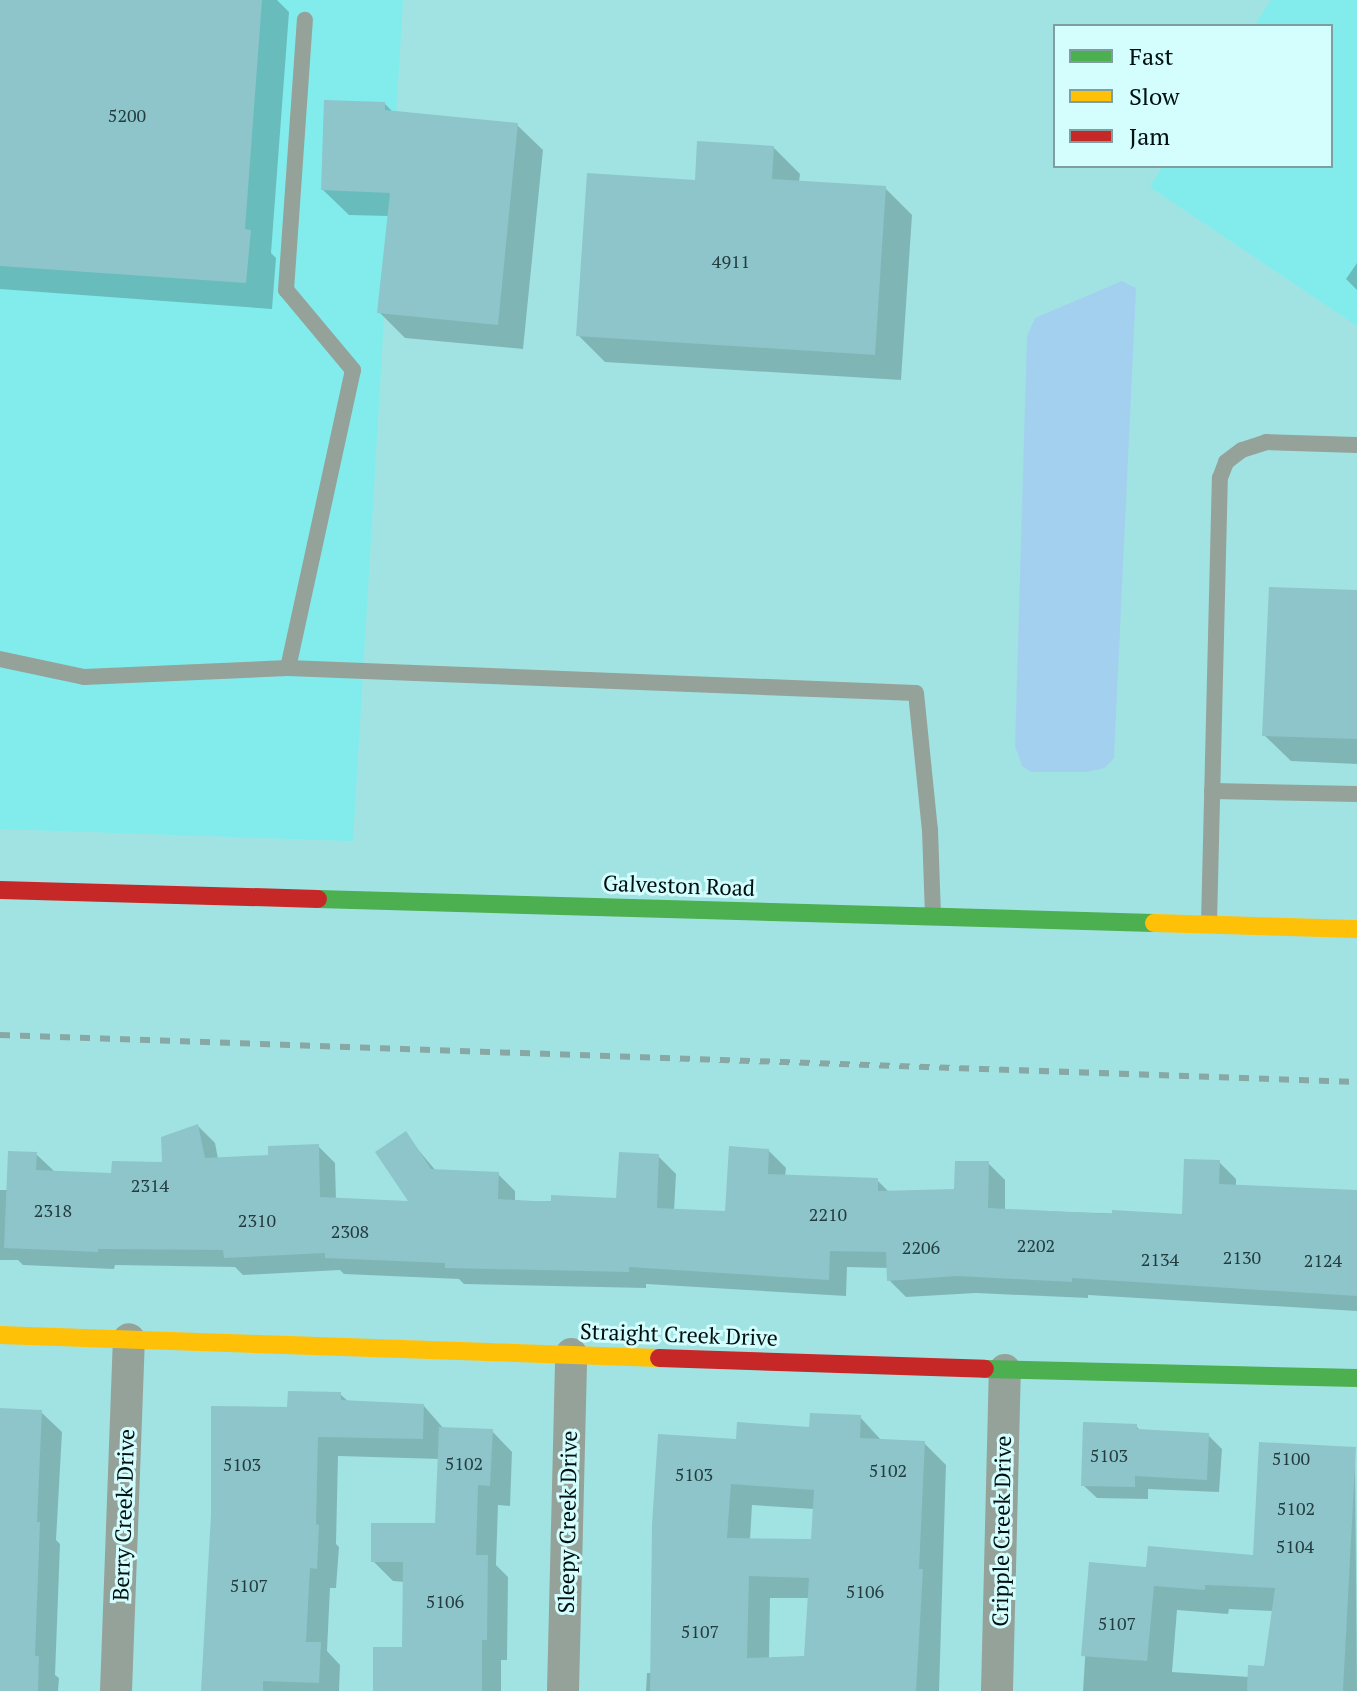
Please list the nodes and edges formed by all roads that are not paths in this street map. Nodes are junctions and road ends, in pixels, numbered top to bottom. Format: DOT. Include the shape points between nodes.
graph roads {
  1 [pos="305,20"];
  2 [pos="1357,445"];
  3 [pos="0,659"];
  4 [pos="288,668"];
  5 [pos="1212,791"];
  6 [pos="1357,794"];
  7 [pos="0,890"];
  8 [pos="933,917"];
  9 [pos="1209,925"];
  10 [pos="1357,929"];
  11 [pos="0,1335"];
  12 [pos="129,1339"];
  13 [pos="571,1354"];
  14 [pos="1005,1370"];
  15 [pos="1357,1378"];
  16 [pos="116,1691"];
  17 [pos="563,1691"];
  18 [pos="997,1691"];
  1 -- 4 [label="lane" via="286,290 353,370"];
  2 -- 5 [label="lane" via="1266,442 1226,462 1220,478"];
  3 -- 4 [label="lane" via="84,677"];
  4 -- 8 [label="lane" via="916,693"];
  5 -- 6 [label="lane"];
  5 -- 9 [label="lane"];
  7 -- 8 [label="street, Galveston Road"];
  8 -- 9 [label="street, Galveston Road"];
  9 -- 10 [label="street, Galveston Road"];
  11 -- 12 [label="street, Straight Creek Drive"];
  12 -- 13 [label="street, Straight Creek Drive"];
  12 -- 16 [label="street, Berry Creek Drive"];
  13 -- 14 [label="street, Straight Creek Drive"];
  13 -- 17 [label="street, Sleepy Creek Drive"];
  14 -- 15 [label="street, Straight Creek Drive"];
  14 -- 18 [label="street, Cripple Creek Drive"];
}
